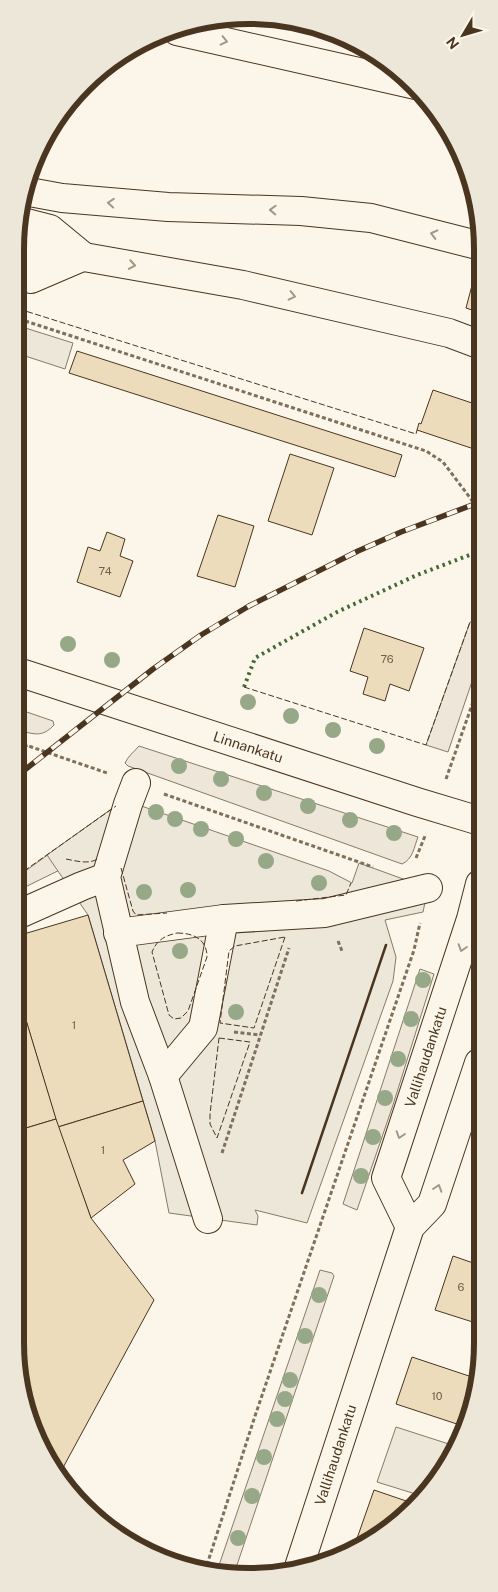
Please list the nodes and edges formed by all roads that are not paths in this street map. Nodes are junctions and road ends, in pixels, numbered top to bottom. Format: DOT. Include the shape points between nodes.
graph roads {
  1 [pos="187,32"];
  2 [pos="400,82"];
  3 [pos="31,192"];
  4 [pos="26,223"];
  5 [pos="474,244"];
  6 [pos="24,250"];
  7 [pos="84,257"];
  8 [pos="24,278"];
  9 [pos="474,343"];
  10 [pos="24,674"];
  11 [pos="136,784"];
  12 [pos="474,819"];
  13 [pos="106,877"];
  14 [pos="428,888"];
  15 [pos="474,907"];
  16 [pos="24,912"];
  17 [pos="224,919"];
  18 [pos="118,933"];
  19 [pos="163,1076"];
  20 [pos="474,1078"];
  21 [pos="208,1219"];
  22 [pos="410,1226"];
  23 [pos="300,1562"];
  1 -- 2 [label="street, one-way"];
  5 -- 3 [label="street, one-way" via="371,218 301,211 158,206"];
  4 -- 7 [label="street" via="50,229"];
  6 -- 7 [label="street"];
  7 -- 8 [label="street" via="32,279"];
  7 -- 9 [label="street, one-way" via="243,284"];
  10 -- 12 [label="street, Linnankatu"];
  11 -- 13 [label="street"];
  13 -- 16 [label="street"];
  13 -- 18 [label="street"];
  14 -- 17 [label="street" via="325,914"];
  15 -- 22 [label="street, Vallihaudankatu, one-way" via="386,1178"];
  17 -- 18 [label="street"];
  17 -- 19 [label="street" via="203,1028"];
  18 -- 19 [label="street" via="135,1002"];
  19 -- 21 [label="street"];
  22 -- 20 [label="street, Vallihaudankatu, one-way" via="432,1204"];
  22 -- 23 [label="street, Vallihaudankatu"];
}
